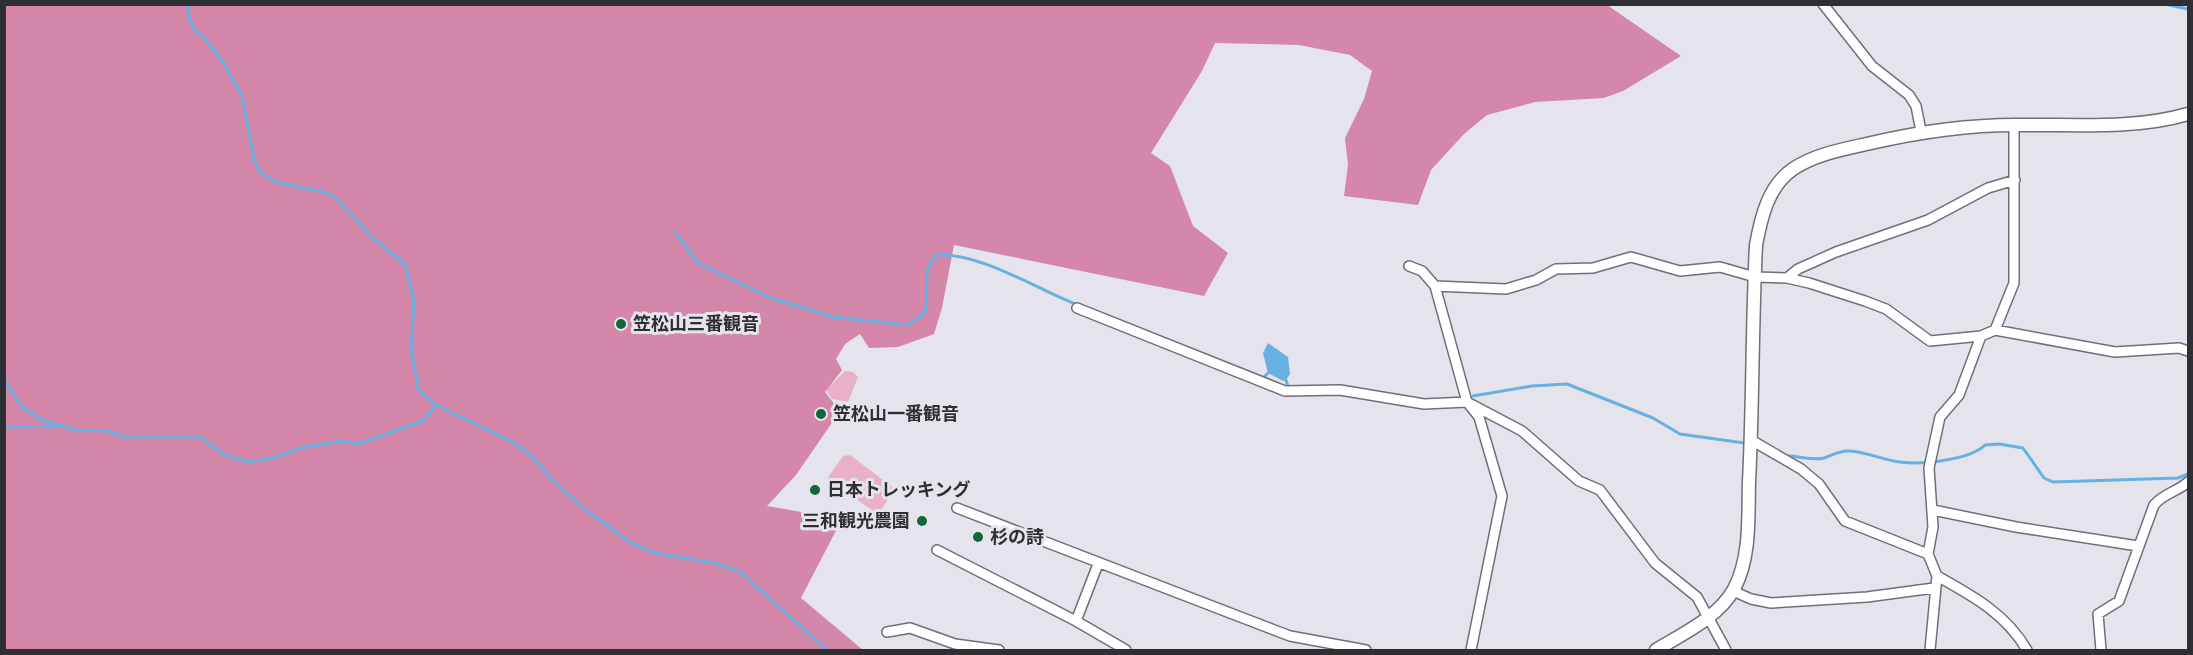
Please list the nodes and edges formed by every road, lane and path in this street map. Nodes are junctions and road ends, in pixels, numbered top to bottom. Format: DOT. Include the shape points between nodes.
graph roads {
  1 [pos="1823,4"];
  2 [pos="2188,114"];
  3 [pos="2014,125"];
  4 [pos="1921,131"];
  5 [pos="2015,180"];
  6 [pos="1409,266"];
  7 [pos="1755,277"];
  8 [pos="1787,278"];
  9 [pos="1435,286"];
  10 [pos="1077,308"];
  11 [pos="1995,330"];
  12 [pos="1981,336"];
  13 [pos="2188,351"];
  14 [pos="1467,402"];
  15 [pos="1751,440"];
  16 [pos="2188,482"];
  17 [pos="957,508"];
  18 [pos="1933,510"];
  19 [pos="2138,546"];
  20 [pos="937,550"];
  21 [pos="1928,554"];
  22 [pos="1098,564"];
  23 [pos="1937,576"];
  24 [pos="1934,588"];
  25 [pos="1733,591"];
  26 [pos="1709,616"];
  27 [pos="1076,621"];
  28 [pos="887,632"];
  29 [pos="999,651"];
  30 [pos="1126,651"];
  31 [pos="1366,651"];
  32 [pos="1471,651"];
  33 [pos="1656,651"];
  34 [pos="1726,651"];
  35 [pos="1930,651"];
  36 [pos="2027,651"];
  37 [pos="2101,651"];
  1 -- 4 [label="street" via="1872,66 1909,95 1916,106"];
  2 -- 3 [label="street" via="2129,124"];
  3 -- 4 [label="street"];
  3 -- 5 [label="street"];
  4 -- 7 [label="street" via="1825,154 1792,170 1772,193 1762,215"];
  5 -- 8 [label="street" via="1988,188 1928,220 1836,252"];
  5 -- 11 [label="street" via="2014,283"];
  6 -- 9 [label="street" via="1422,271"];
  7 -- 8 [label="street"];
  7 -- 9 [label="street" via="1720,267 1680,271 1631,257 1593,268 1556,269 1506,289"];
  7 -- 15 [label="street"];
  8 -- 12 [label="street" via="1886,309 1929,341"];
  9 -- 14 [label="street"];
  10 -- 14 [label="street" via="1285,391 1340,390 1424,404"];
  11 -- 12 [label="street"];
  11 -- 13 [label="street" via="2115,352 2179,348"];
  12 -- 18 [label="street" via="1959,395 1940,417 1928,479"];
  14 -- 26 [label="street" via="1522,432 1579,481 1600,490 1655,563 1697,597"];
  14 -- 32 [label="street" via="1479,417 1502,496"];
  15 -- 21 [label="street" via="1819,484 1845,521"];
  15 -- 25 [label="street" via="1746,542 1742,569"];
  16 -- 19 [label="street" via="2154,505"];
  17 -- 22 [label="street"];
  18 -- 19 [label="street"];
  18 -- 21 [label="street"];
  19 -- 37 [label="street" via="2120,601 2098,614"];
  20 -- 27 [label="street"];
  21 -- 23 [label="street"];
  22 -- 27 [label="street"];
  22 -- 31 [label="street" via="1290,636"];
  23 -- 24 [label="street"];
  23 -- 36 [label="street" via="2000,615"];
  24 -- 25 [label="street" via="1771,603"];
  24 -- 35 [label="street"];
  25 -- 26 [label="street"];
  26 -- 33 [label="street"];
  26 -- 34 [label="street"];
  27 -- 30 [label="street"];
  28 -- 29 [label="street" via="910,628 956,644"];
}
